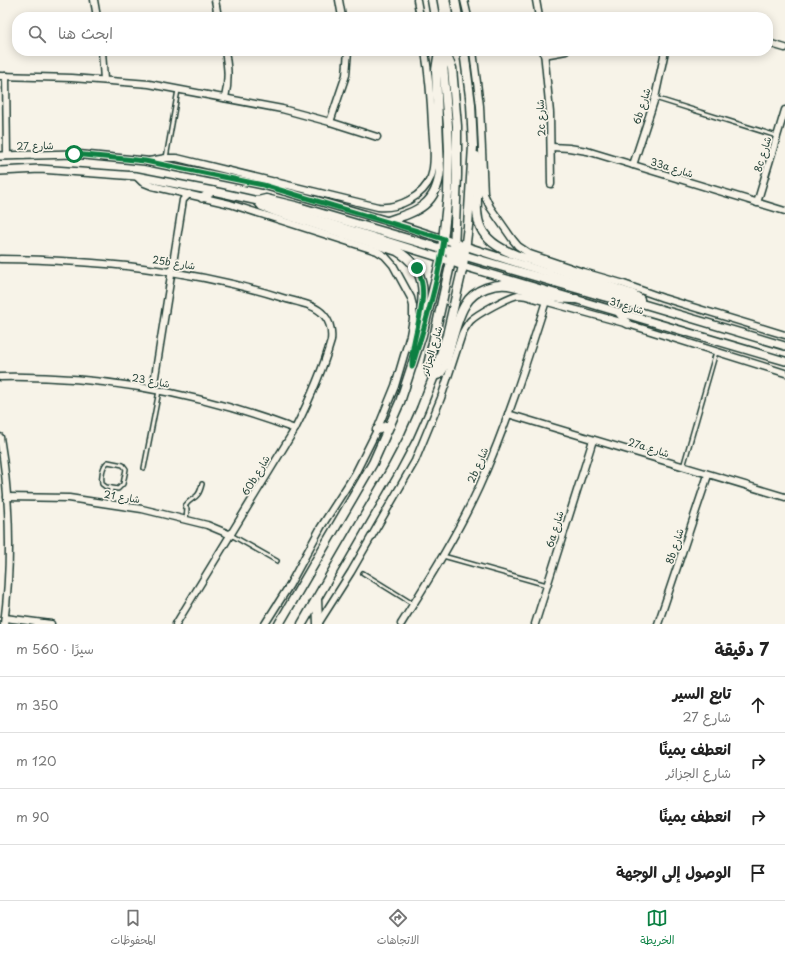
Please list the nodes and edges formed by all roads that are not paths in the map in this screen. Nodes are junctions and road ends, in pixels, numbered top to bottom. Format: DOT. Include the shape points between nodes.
graph roads {
  1 [pos="94,0"];
  2 [pos="215,0"];
  3 [pos="339,0"];
  4 [pos="417,0"];
  5 [pos="432,0"];
  6 [pos="454,0"];
  7 [pos="464,0"];
  8 [pos="536,0"];
  9 [pos="96,12"];
  10 [pos="217,12"];
  11 [pos="341,12"];
  12 [pos="419,12"];
  13 [pos="434,12"];
  14 [pos="457,12"];
  15 [pos="467,12"];
  16 [pos="538,12"];
  17 [pos="773,44"];
  18 [pos="785,48"];
  19 [pos="102,56"];
  20 [pos="226,56"];
  21 [pos="348,56"];
  22 [pos="426,56"];
  23 [pos="439,56"];
  24 [pos="442,56"];
  25 [pos="447,56"];
  26 [pos="465,56"];
  27 [pos="474,56"];
  28 [pos="544,56"];
  29 [pos="664,56"];
  30 [pos="3,76"];
  31 [pos="104,80"];
  32 [pos="178,90"];
  33 [pos="225,98"];
  34 [pos="655,98"];
  35 [pos="785,110"];
  36 [pos="330,122"];
  37 [pos="777,136"];
  38 [pos="377,137"];
  39 [pos="473,146"];
  40 [pos="552,147"];
  41 [pos="3,156"];
  42 [pos="166,158"];
  43 [pos="145,161"];
  44 [pos="633,165"];
  45 [pos="0,171"];
  46 [pos="136,176"];
  47 [pos="275,182"];
  48 [pos="551,184"];
  49 [pos="213,191"];
  50 [pos="284,191"];
  51 [pos="189,194"];
  52 [pos="202,198"];
  53 [pos="258,201"];
  54 [pos="757,203"];
  55 [pos="785,211"];
  56 [pos="388,221"];
  57 [pos="444,239"];
  58 [pos="466,246"];
  59 [pos="450,252"];
  60 [pos="465,256"];
  61 [pos="0,259"];
  62 [pos="463,266"];
  63 [pos="171,271"];
  64 [pos="576,299"];
  65 [pos="546,301"];
  66 [pos="640,303"];
  67 [pos="619,313"];
  68 [pos="628,324"];
  69 [pos="330,327"];
  70 [pos="785,336"];
  71 [pos="785,346"];
  72 [pos="716,352"];
  73 [pos="785,362"];
  74 [pos="412,367"];
  75 [pos="785,373"];
  76 [pos="434,376"];
  77 [pos="0,377"];
  78 [pos="156,390"];
  79 [pos="508,414"];
  80 [pos="390,425"];
  81 [pos="294,429"];
  82 [pos="377,430"];
  83 [pos="0,437"];
  84 [pos="593,440"];
  85 [pos="683,467"];
  86 [pos="144,468"];
  87 [pos="708,475"];
  88 [pos="202,484"];
  89 [pos="111,488"];
  90 [pos="6,497"];
  91 [pos="785,498"];
  92 [pos="109,504"];
  93 [pos="186,519"];
  94 [pos="231,535"];
  95 [pos="443,556"];
  96 [pos="277,562"];
  97 [pos="363,573"];
  98 [pos="547,585"];
  99 [pos="317,598"];
  100 [pos="413,604"];
  101 [pos="3,607"];
  102 [pos="4,621"];
  103 [pos="52,624"];
  104 [pos="176,624"];
  105 [pos="265,624"];
  106 [pos="279,624"];
  107 [pos="302,624"];
  108 [pos="318,624"];
  109 [pos="401,624"];
  110 [pos="535,624"];
  111 [pos="658,624"];
  1 -- 9 [label="street"];
  2 -- 10 [label="street"];
  3 -- 11 [label="street"];
  4 -- 12 [label="street"];
  5 -- 13 [label="main road"];
  6 -- 14 [label="main road"];
  7 -- 15 [label="street"];
  8 -- 16 [label="street"];
  17 -- 18 [label="street"];
  19 -- 31 [label="street"];
  20 -- 33 [label="street" via="228,86"];
  21 -- 36 [label="street" via="346,75"];
  22 -- 47 [label="street" via="434,154 430,179 418,194 401,204 385,208"];
  23 -- 56 [label="main road" via="436,70 440,170 437,186 430,199 420,209"];
  24 -- 57 [label="main road" via="449,151"];
  25 -- 59 [label="main road" via="452,68 457,126 457,175"];
  26 -- 39 [label="main road, شارع الجزائر"];
  27 -- 70 [label="street" via="480,106 484,194 490,207 518,246 538,257"];
  28 -- 40 [label="street, 2c شارع"];
  29 -- 34 [label="street, 6b شارع"];
  30 -- 31 [label="street"];
  30 -- 41 [label="street"];
  31 -- 32 [label="street" via="149,84"];
  32 -- 33 [label="street"];
  32 -- 42 [label="lane"];
  33 -- 36 [label="street"];
  34 -- 37 [label="lane"];
  34 -- 44 [label="street, 6b شارع"];
  35 -- 37 [label="street, 8c شارع"];
  36 -- 38 [label="street"];
  37 -- 54 [label="street, 8c شارع"];
  39 -- 58 [label="main road, شارع الجزائر"];
  39 -- 66 [label="main road" via="477,166 477,218 490,241 516,255 632,294 640,299"];
  40 -- 44 [label="street, 33a شارع" via="578,150"];
  40 -- 48 [label="street, 2c شارع"];
  41 -- 43 [label="street, شارع 27" via="74,154"];
  42 -- 43 [label="street"];
  42 -- 47 [label="street"];
  43 -- 50 [label="street, شارع 27"];
  44 -- 54 [label="street, 33a شارع"];
  45 -- 46 [label="street" via="40,169"];
  46 -- 49 [label="street"];
  46 -- 51 [label="street" via="147,185"];
  47 -- 50 [label="street"];
  49 -- 52 [label="street"];
  49 -- 53 [label="street"];
  50 -- 56 [label="street, شارع 27"];
  51 -- 52 [label="street"];
  51 -- 63 [label="street" via="183,200"];
  52 -- 82 [label="street" via="230,204 370,249 381,253 390,261 411,298 413,320 395,386"];
  53 -- 59 [label="main road" via="266,199 295,206"];
  53 -- 74 [label="main road" via="262,206 277,212 397,251 411,261 421,276 423,290"];
  54 -- 55 [label="street, 33a شارع"];
  56 -- 57 [label="street, شارع 27"];
  57 -- 59 [label="main road"];
  58 -- 59 [label="main road"];
  58 -- 60 [label="main road, شارع الجزائر"];
  58 -- 66 [label="street, شارع 31"];
  59 -- 60 [label="main road"];
  59 -- 62 [label="main road"];
  59 -- 74 [label="main road, شارع الجزائر"];
  59 -- 76 [label="main road" via="428,365 428,370"];
  60 -- 62 [label="main road, شارع الجزائر"];
  60 -- 66 [label="main road" via="603,296 633,304"];
  61 -- 63 [label="street, 25b شارع" via="90,262"];
  62 -- 64 [label="street, شارع 31"];
  62 -- 76 [label="main road, شارع الجزائر" via="447,335"];
  63 -- 69 [label="street, 25b شارع" via="262,291 313,307 324,315"];
  63 -- 78 [label="street"];
  64 -- 67 [label="street, شارع 31"];
  64 -- 76 [label="main road" via="561,299 503,285 486,288 465,304 445,366 440,374"];
  65 -- 68 [label="street"];
  65 -- 79 [label="street, 2b شارع"];
  65 -- 108 [label="street" via="524,295 510,298 482,313 466,326 441,398 415,461"];
  66 -- 71 [label="street, شارع 31"];
  67 -- 68 [label="street"];
  67 -- 73 [label="street, شارع 31"];
  68 -- 72 [label="street"];
  69 -- 81 [label="street, 60b شارع" via="329,348 313,391"];
  72 -- 75 [label="street"];
  72 -- 85 [label="lane"];
  74 -- 80 [label="main road, شارع الجزائر"];
  76 -- 99 [label="main road, شارع الجزائر" via="421,410 391,470"];
  77 -- 78 [label="street, شارع 23" via="72,380"];
  78 -- 81 [label="street, شارع 23" via="235,409"];
  78 -- 86 [label="lane"];
  79 -- 84 [label="street, 27a شارع"];
  79 -- 95 [label="street, 2b شارع" via="479,486"];
  80 -- 82 [label="main road"];
  80 -- 106 [label="main road, شارع الجزائر" via="373,462"];
  81 -- 94 [label="street, 60b شارع"];
  82 -- 105 [label="street" via="352,480 321,527"];
  83 -- 90 [label="street"];
  84 -- 85 [label="street, 27a شارع"];
  84 -- 98 [label="street, 6a شارع"];
  85 -- 87 [label="street, 27a شارع"];
  87 -- 91 [label="street, 27a شارع"];
  87 -- 111 [label="street, 8b شارع"];
  88 -- 93 [label="lane" via="196,497 188,501"];
  89 -- 89 [label="lane" via="104,486 102,482 104,465 108,462 123,465 126,469 122,486 118,489"];
  89 -- 92 [label="lane"];
  90 -- 92 [label="street, شارع 21" via="69,498"];
  90 -- 101 [label="street" via="8,536"];
  92 -- 93 [label="street, شارع 21"];
  93 -- 94 [label="street, شارع 21"];
  94 -- 96 [label="lane"];
  94 -- 104 [label="street, 60b شارع"];
  95 -- 98 [label="lane"];
  95 -- 100 [label="street, 2b شارع"];
  97 -- 100 [label="lane"];
  98 -- 110 [label="street, 6a شارع"];
  99 -- 107 [label="main road, شارع الجزائر"];
  99 -- 108 [label="main road"];
  100 -- 109 [label="street, 2b شارع"];
  101 -- 102 [label="street"];
  102 -- 103 [label="street"];
}
